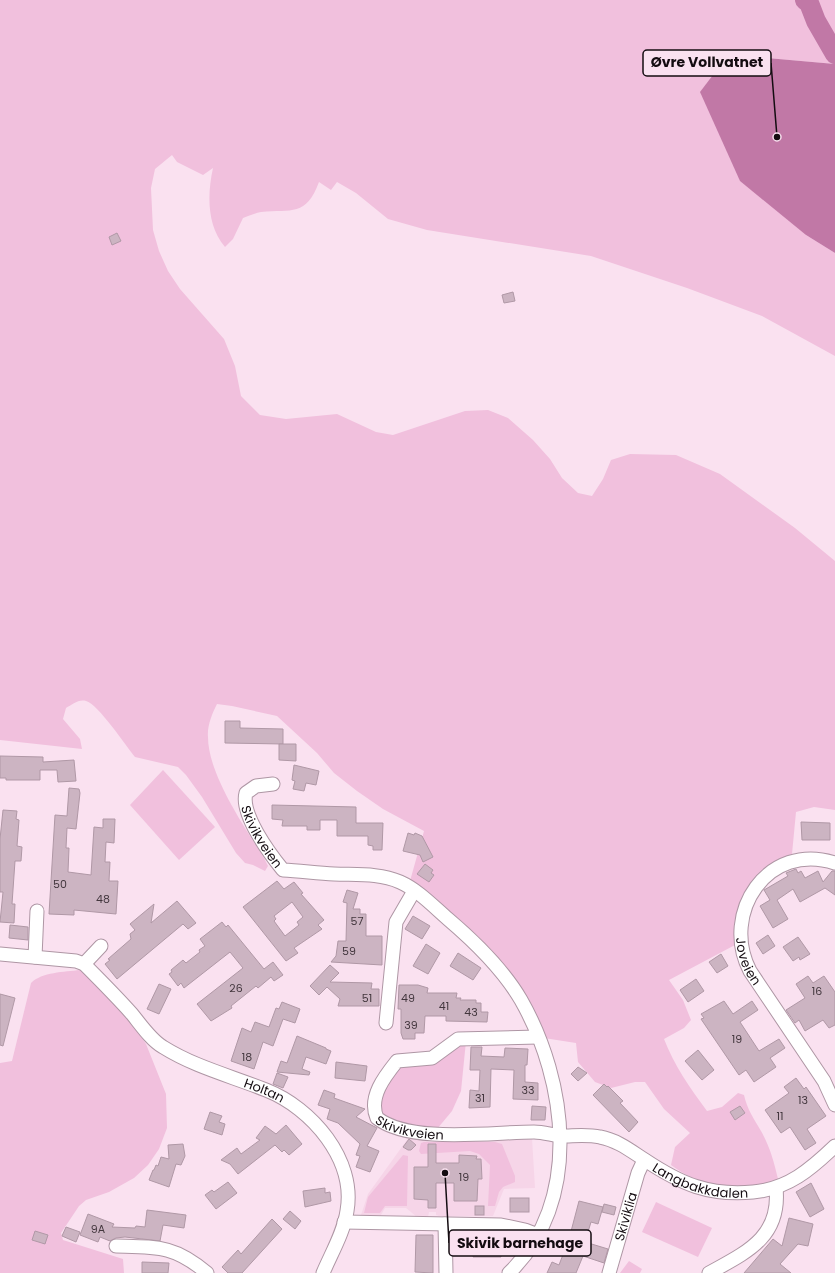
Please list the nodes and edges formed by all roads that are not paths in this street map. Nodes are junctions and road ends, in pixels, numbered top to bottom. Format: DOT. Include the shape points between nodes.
graph roads {
  1 [pos="273,784"];
  2 [pos="835,863"];
  3 [pos="414,891"];
  4 [pos="37,911"];
  5 [pos="100,946"];
  6 [pos="0,954"];
  7 [pos="35,957"];
  8 [pos="84,964"];
  9 [pos="386,1023"];
  10 [pos="538,1037"];
  11 [pos="835,1105"];
  12 [pos="560,1136"];
  13 [pos="835,1146"];
  14 [pos="644,1160"];
  15 [pos="776,1188"];
  16 [pos="344,1222"];
  17 [pos="445,1224"];
  18 [pos="538,1235"];
  19 [pos="116,1246"];
  20 [pos="207,1273"];
  21 [pos="323,1273"];
  22 [pos="446,1273"];
  23 [pos="509,1273"];
  24 [pos="610,1273"];
  25 [pos="710,1273"];
  1 -- 3 [label="street, Skivikveien" via="256,786 246,793 245,807 283,870 384,876"];
  2 -- 11 [label="street, Joveien" via="802,859 778,866 766,874 749,899 740,934 744,960 750,971 824,1081"];
  3 -- 9 [label="street" via="396,922"];
  3 -- 10 [label="street, Skivikveien" via="466,934 506,978 520,999"];
  4 -- 7 [label="street"];
  5 -- 8 [label="street"];
  6 -- 7 [label="street"];
  7 -- 8 [label="street"];
  8 -- 16 [label="street, Holtan" via="161,1046 187,1062 267,1090 312,1120 337,1154 345,1172 348,1201"];
  10 -- 12 [label="street, Skivikveien" via="552,1080"];
  10 -- 12 [label="street, Skivikveien" via="458,1038 432,1058 397,1061 386,1074 375,1096 373,1108 376,1118 386,1124 428,1134 536,1132"];
  12 -- 14 [label="street, Langbakkdalen" via="602,1137 618,1143"];
  12 -- 18 [label="street, Skivikveien" via="557,1177 547,1218"];
  13 -- 15 [label="street, Langbakkdalen" via="805,1174"];
  14 -- 15 [label="street, Langbakkdalen" via="672,1178 707,1190 753,1192"];
  14 -- 24 [label="street, Skiviklia"];
  15 -- 25 [label="street" via="776,1212 768,1232 740,1255"];
  16 -- 17 [label="street"];
  16 -- 21 [label="street, Holtan"];
  17 -- 18 [label="street" via="501,1225"];
  17 -- 22 [label="street"];
  18 -- 23 [label="street, Skivikveien" via="522,1261"];
  19 -- 20 [label="street" via="158,1248 176,1252 186,1256"];
}
